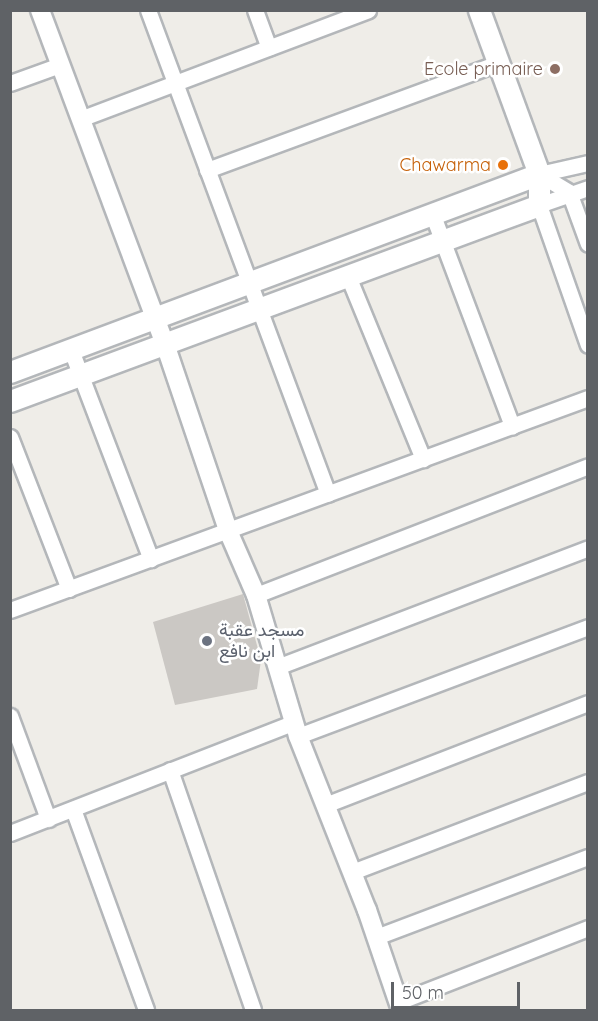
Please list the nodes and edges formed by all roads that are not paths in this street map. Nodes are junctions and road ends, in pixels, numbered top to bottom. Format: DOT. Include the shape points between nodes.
graph roads {
  1 [pos="40,10"];
  2 [pos="148,10"];
  3 [pos="255,10"];
  4 [pos="479,10"];
  5 [pos="362,12"];
  6 [pos="269,48"];
  7 [pos="498,63"];
  8 [pos="60,65"];
  9 [pos="10,83"];
  10 [pos="175,83"];
  11 [pos="80,119"];
  12 [pos="588,163"];
  13 [pos="207,170"];
  14 [pos="540,174"];
  15 [pos="588,188"];
  16 [pos="569,192"];
  17 [pos="540,205"];
  18 [pos="432,213"];
  19 [pos="444,240"];
  20 [pos="588,244"];
  21 [pos="348,276"];
  22 [pos="249,282"];
  23 [pos="259,309"];
  24 [pos="153,319"];
  25 [pos="165,344"];
  26 [pos="588,345"];
  27 [pos="70,350"];
  28 [pos="10,372"];
  29 [pos="80,375"];
  30 [pos="588,398"];
  31 [pos="10,401"];
  32 [pos="512,426"];
  33 [pos="10,437"];
  34 [pos="423,459"];
  35 [pos="588,466"];
  36 [pos="328,494"];
  37 [pos="229,533"];
  38 [pos="588,548"];
  39 [pos="151,559"];
  40 [pos="69,589"];
  41 [pos="256,596"];
  42 [pos="10,610"];
  43 [pos="588,627"];
  44 [pos="277,667"];
  45 [pos="588,703"];
  46 [pos="10,716"];
  47 [pos="296,729"];
  48 [pos="170,770"];
  49 [pos="588,782"];
  50 [pos="326,805"];
  51 [pos="74,808"];
  52 [pos="48,819"];
  53 [pos="10,833"];
  54 [pos="588,857"];
  55 [pos="352,872"];
  56 [pos="588,928"];
  57 [pos="376,937"];
  58 [pos="400,1006"];
  59 [pos="146,1011"];
  60 [pos="253,1011"];
  1 -- 8 [label="street"];
  2 -- 10 [label="street"];
  3 -- 6 [label="street"];
  4 -- 7 [label="main road"];
  5 -- 6 [label="street"];
  6 -- 10 [label="street"];
  7 -- 13 [label="street"];
  7 -- 14 [label="main road"];
  8 -- 9 [label="street"];
  8 -- 11 [label="street"];
  10 -- 11 [label="street"];
  10 -- 13 [label="street"];
  11 -- 24 [label="street"];
  12 -- 14 [label="street"];
  13 -- 22 [label="street"];
  14 -- 16 [label="street"];
  14 -- 17 [label="main road"];
  14 -- 18 [label="main road"];
  15 -- 16 [label="street"];
  16 -- 17 [label="street"];
  16 -- 20 [label="street"];
  17 -- 19 [label="main road"];
  17 -- 26 [label="street"];
  18 -- 19 [label="street"];
  18 -- 22 [label="main road"];
  19 -- 21 [label="main road"];
  19 -- 32 [label="street"];
  21 -- 23 [label="main road"];
  21 -- 34 [label="street"];
  22 -- 23 [label="street"];
  22 -- 24 [label="main road"];
  23 -- 25 [label="main road"];
  23 -- 36 [label="street"];
  24 -- 25 [label="street"];
  24 -- 27 [label="main road"];
  25 -- 29 [label="main road"];
  25 -- 37 [label="street"];
  27 -- 28 [label="main road"];
  27 -- 29 [label="street"];
  29 -- 31 [label="main road"];
  29 -- 39 [label="street"];
  30 -- 32 [label="street"];
  32 -- 34 [label="street"];
  33 -- 40 [label="street"];
  34 -- 36 [label="street"];
  35 -- 41 [label="street"];
  36 -- 37 [label="street"];
  37 -- 39 [label="street"];
  37 -- 41 [label="street"];
  38 -- 44 [label="street"];
  39 -- 40 [label="street"];
  40 -- 42 [label="street"];
  41 -- 44 [label="street"];
  43 -- 47 [label="street"];
  44 -- 47 [label="street"];
  45 -- 50 [label="street"];
  46 -- 52 [label="street"];
  47 -- 48 [label="street"];
  47 -- 50 [label="street"];
  48 -- 51 [label="street"];
  48 -- 60 [label="street"];
  49 -- 55 [label="street"];
  50 -- 55 [label="street"];
  51 -- 52 [label="street"];
  51 -- 59 [label="street"];
  52 -- 53 [label="street"];
  54 -- 57 [label="street"];
  55 -- 57 [label="street"];
  56 -- 58 [label="street"];
  57 -- 58 [label="street"];
}
